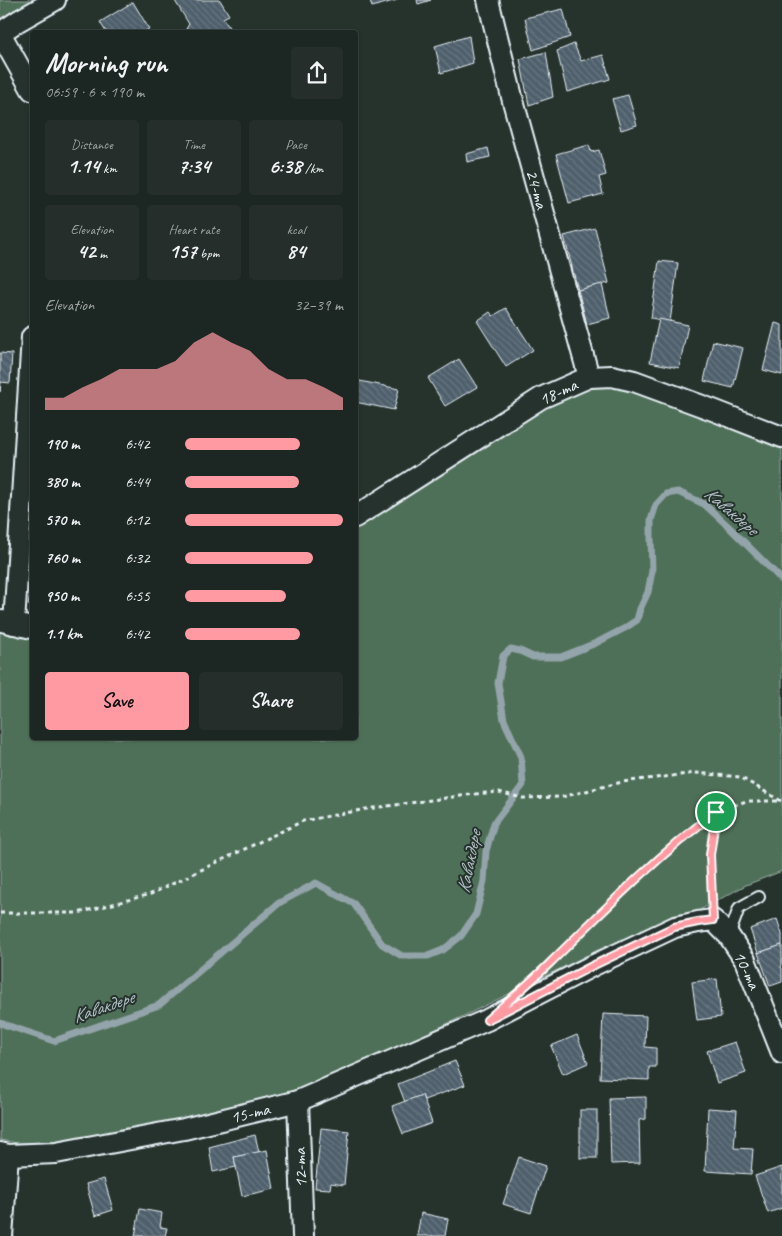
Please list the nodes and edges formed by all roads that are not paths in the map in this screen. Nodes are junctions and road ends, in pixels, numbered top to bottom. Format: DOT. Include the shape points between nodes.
graph roads {
  1 [pos="55,0"];
  2 [pos="488,0"];
  3 [pos="0,33"];
  4 [pos="30,86"];
  5 [pos="30,373"];
  6 [pos="589,377"];
  7 [pos="782,437"];
  8 [pos="358,515"];
  9 [pos="16,625"];
  10 [pos="759,898"];
  11 [pos="706,921"];
  12 [pos="729,936"];
  13 [pos="782,1053"];
  14 [pos="298,1100"];
  15 [pos="4,1154"];
  16 [pos="2,1236"];
  17 [pos="303,1236"];
  1 -- 3 [label="street"];
  2 -- 6 [label="street, 24-та"];
  3 -- 4 [label="street"];
  5 -- 9 [label="street"];
  6 -- 7 [label="street, 18-та" via="612,376 634,381"];
  6 -- 8 [label="street, 18-та" via="541,398"];
  10 -- 12 [label="lane" via="739,908"];
  11 -- 12 [label="street, 10-та"];
  11 -- 14 [label="street, 15-та" via="674,927 487,1020"];
  12 -- 13 [label="street, 10-та" via="745,960"];
  14 -- 15 [label="street, 15-та" via="184,1129 56,1153"];
  14 -- 17 [label="street, 12-та"];
  15 -- 16 [label="street"];
}
